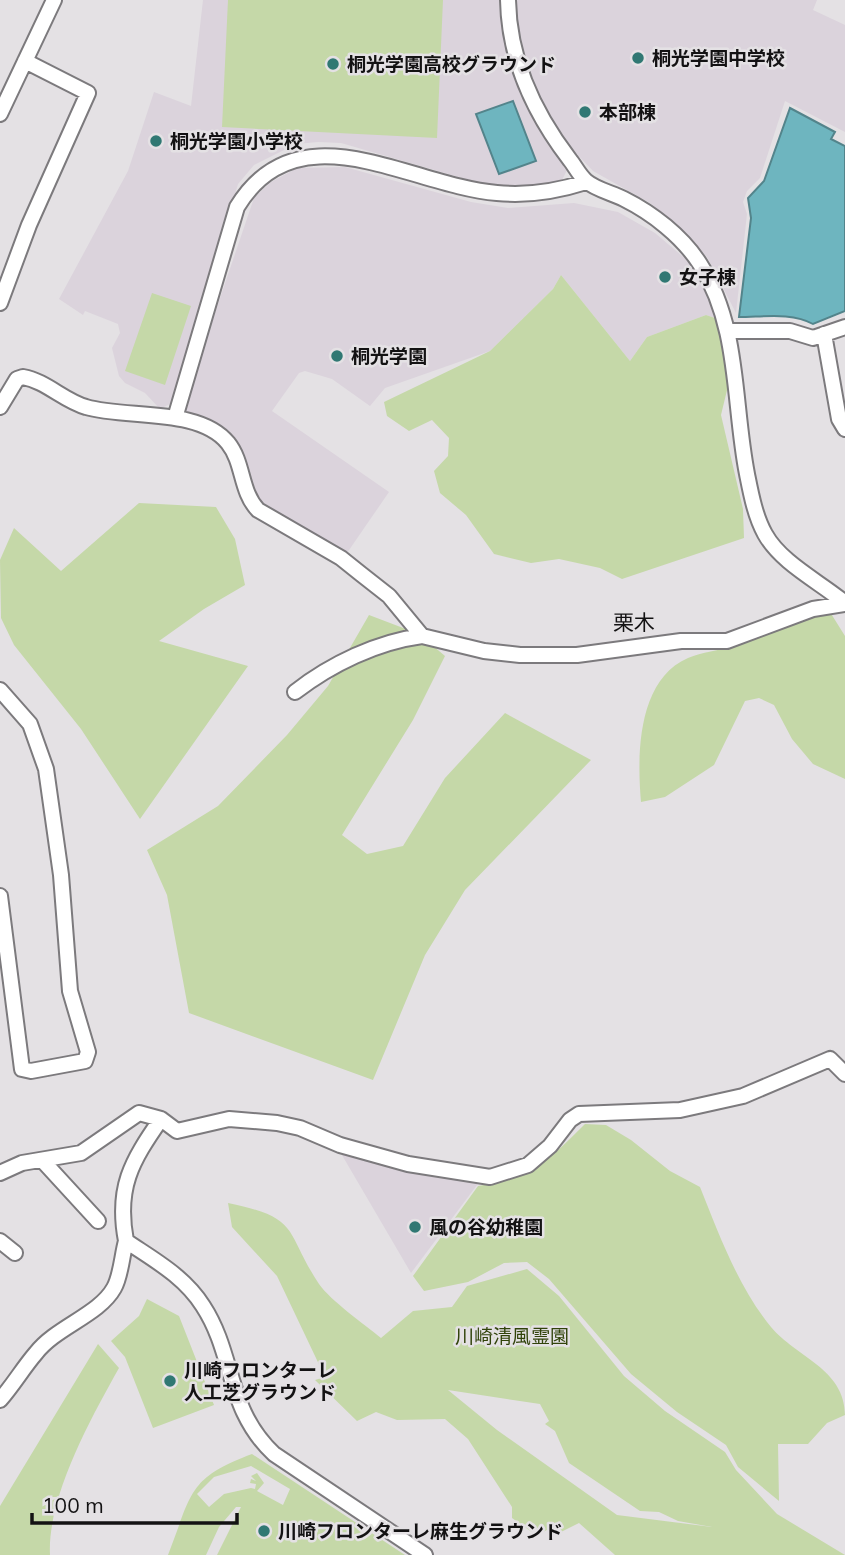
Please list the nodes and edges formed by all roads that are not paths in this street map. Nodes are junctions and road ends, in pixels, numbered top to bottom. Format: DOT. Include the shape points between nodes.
graph roads {
  1 [pos="54,0"];
  2 [pos="508,0"];
  3 [pos="25,61"];
  4 [pos="0,114"];
  5 [pos="586,182"];
  6 [pos="0,303"];
  7 [pos="845,327"];
  8 [pos="727,331"];
  9 [pos="824,334"];
  10 [pos="0,407"];
  11 [pos="175,418"];
  12 [pos="845,429"];
  13 [pos="845,604"];
  14 [pos="422,636"];
  15 [pos="0,690"];
  16 [pos="295,692"];
  17 [pos="0,896"];
  18 [pos="845,1074"];
  19 [pos="161,1119"];
  20 [pos="42,1160"];
  21 [pos="0,1173"];
  22 [pos="98,1221"];
  23 [pos="0,1241"];
  24 [pos="125,1241"];
  25 [pos="15,1253"];
  26 [pos="0,1400"];
  27 [pos="425,1555"];
  1 -- 3 [label="street"];
  2 -- 5 [label="street" via="514,48 537,113"];
  3 -- 4 [label="street"];
  3 -- 6 [label="street" via="88,93"];
  5 -- 8 [label="street" via="626,200 675,234 711,284"];
  5 -- 11 [label="street" via="563,189 496,193 335,155 299,157 267,173 237,207"];
  7 -- 9 [label="street"];
  8 -- 9 [label="street" via="790,331 813,338"];
  8 -- 13 [label="street" via="743,456 765,535 778,551"];
  9 -- 12 [label="street" via="839,419"];
  10 -- 11 [label="street" via="17,379 23,377 99,411"];
  11 -- 14 [label="street" via="194,422 228,442 249,501 351,566 389,596"];
  13 -- 14 [label="street" via="813,609 727,642 681,642 577,654 520,656"];
  14 -- 16 [label="street" via="392,640 316,676"];
  15 -- 17 [label="street" via="30,724 46,769 61,875 70,991 88,1052 85,1061 22,1069"];
  18 -- 19 [label="street" via="830,1059 743,1096 680,1110 579,1114 528,1165 490,1177 408,1164 277,1123 229,1119 177,1131"];
  19 -- 20 [label="street" via="139,1113 81,1153"];
  19 -- 24 [label="street" via="126,1176 121,1216"];
  20 -- 21 [label="street"];
  20 -- 22 [label="street"];
  23 -- 25 [label="street"];
  24 -- 26 [label="street" via="114,1289 86,1317 67,1324 35,1353"];
  24 -- 27 [label="street" via="169,1269 204,1307 238,1403 255,1436 274,1454"];
}
